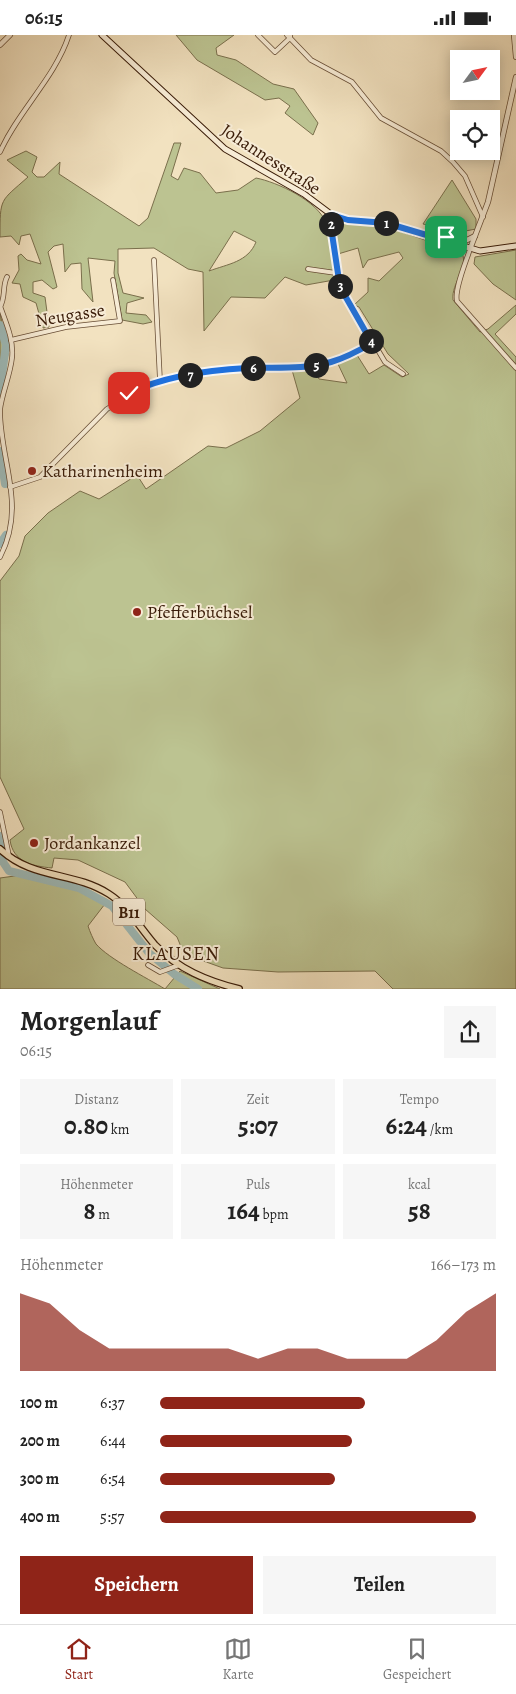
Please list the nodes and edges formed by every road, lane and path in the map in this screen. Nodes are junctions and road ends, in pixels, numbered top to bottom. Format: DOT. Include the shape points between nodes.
graph roads {
  1 [pos="10,35"];
  2 [pos="69,35"];
  3 [pos="102,35"];
  4 [pos="258,35"];
  5 [pos="514,35"];
  6 [pos="289,36"];
  7 [pos="0,45"];
  8 [pos="516,57"];
  9 [pos="516,77"];
  10 [pos="0,152"];
  11 [pos="332,215"];
  12 [pos="483,217"];
  13 [pos="477,233"];
  14 [pos="440,239"];
  15 [pos="516,246"];
  16 [pos="470,249"];
  17 [pos="154,260"];
  18 [pos="308,269"];
  19 [pos="336,273"];
  20 [pos="7,277"];
  21 [pos="113,280"];
  22 [pos="0,307"];
  23 [pos="11,340"];
  24 [pos="372,343"];
  25 [pos="516,368"];
  26 [pos="404,374"];
  27 [pos="160,381"];
  28 [pos="10,487"];
  29 [pos="0,557"];
  30 [pos="0,812"];
  31 [pos="0,849"];
  32 [pos="8,856"];
  33 [pos="148,965"];
  34 [pos="179,965"];
  35 [pos="239,989"];
  1 -- 7 [label="street"];
  2 -- 10 [label="street" via="59,57 8,133"];
  3 -- 11 [label="main road, Johannesstraße" via="225,149 304,194"];
  4 -- 6 [label="street" via="275,53"];
  5 -- 8 [label="street"];
  6 -- 12 [label="street" via="311,60 352,82 381,118 441,151 453,162 465,176"];
  9 -- 12 [label="street"];
  11 -- 14 [label="main road, Johannesstraße" via="348,220 386,223"];
  11 -- 19 [label="street"];
  12 -- 13 [label="street"];
  13 -- 14 [label="street" via="465,241"];
  13 -- 16 [label="street"];
  14 -- 16 [label="main road, Johannesstraße"];
  15 -- 16 [label="main road, Johannesstraße" via="488,251"];
  16 -- 25 [label="street" via="457,288 457,301"];
  17 -- 27 [label="street"];
  18 -- 19 [label="street"];
  19 -- 24 [label="street" via="345,297"];
  20 -- 22 [label="street" via="4,301"];
  21 -- 23 [label="street, Neugasse" via="120,321 66,327"];
  22 -- 23 [label="street"];
  23 -- 28 [label="street" via="12,359 0,410"];
  24 -- 26 [label="street" via="385,361"];
  24 -- 27 [label="street" via="330,363 246,368 182,375"];
  27 -- 28 [label="street" via="129,393 107,409 40,477"];
  28 -- 29 [label="street" via="11,528"];
  30 -- 32 [label="street"];
  31 -- 32 [label="main road, B11"];
  32 -- 34 [label="main road, B11" via="19,865 91,884 110,894 126,908 156,945"];
  33 -- 34 [label="street" via="155,970 166,971"];
  34 -- 35 [label="main road, B11" via="213,982"];
}
